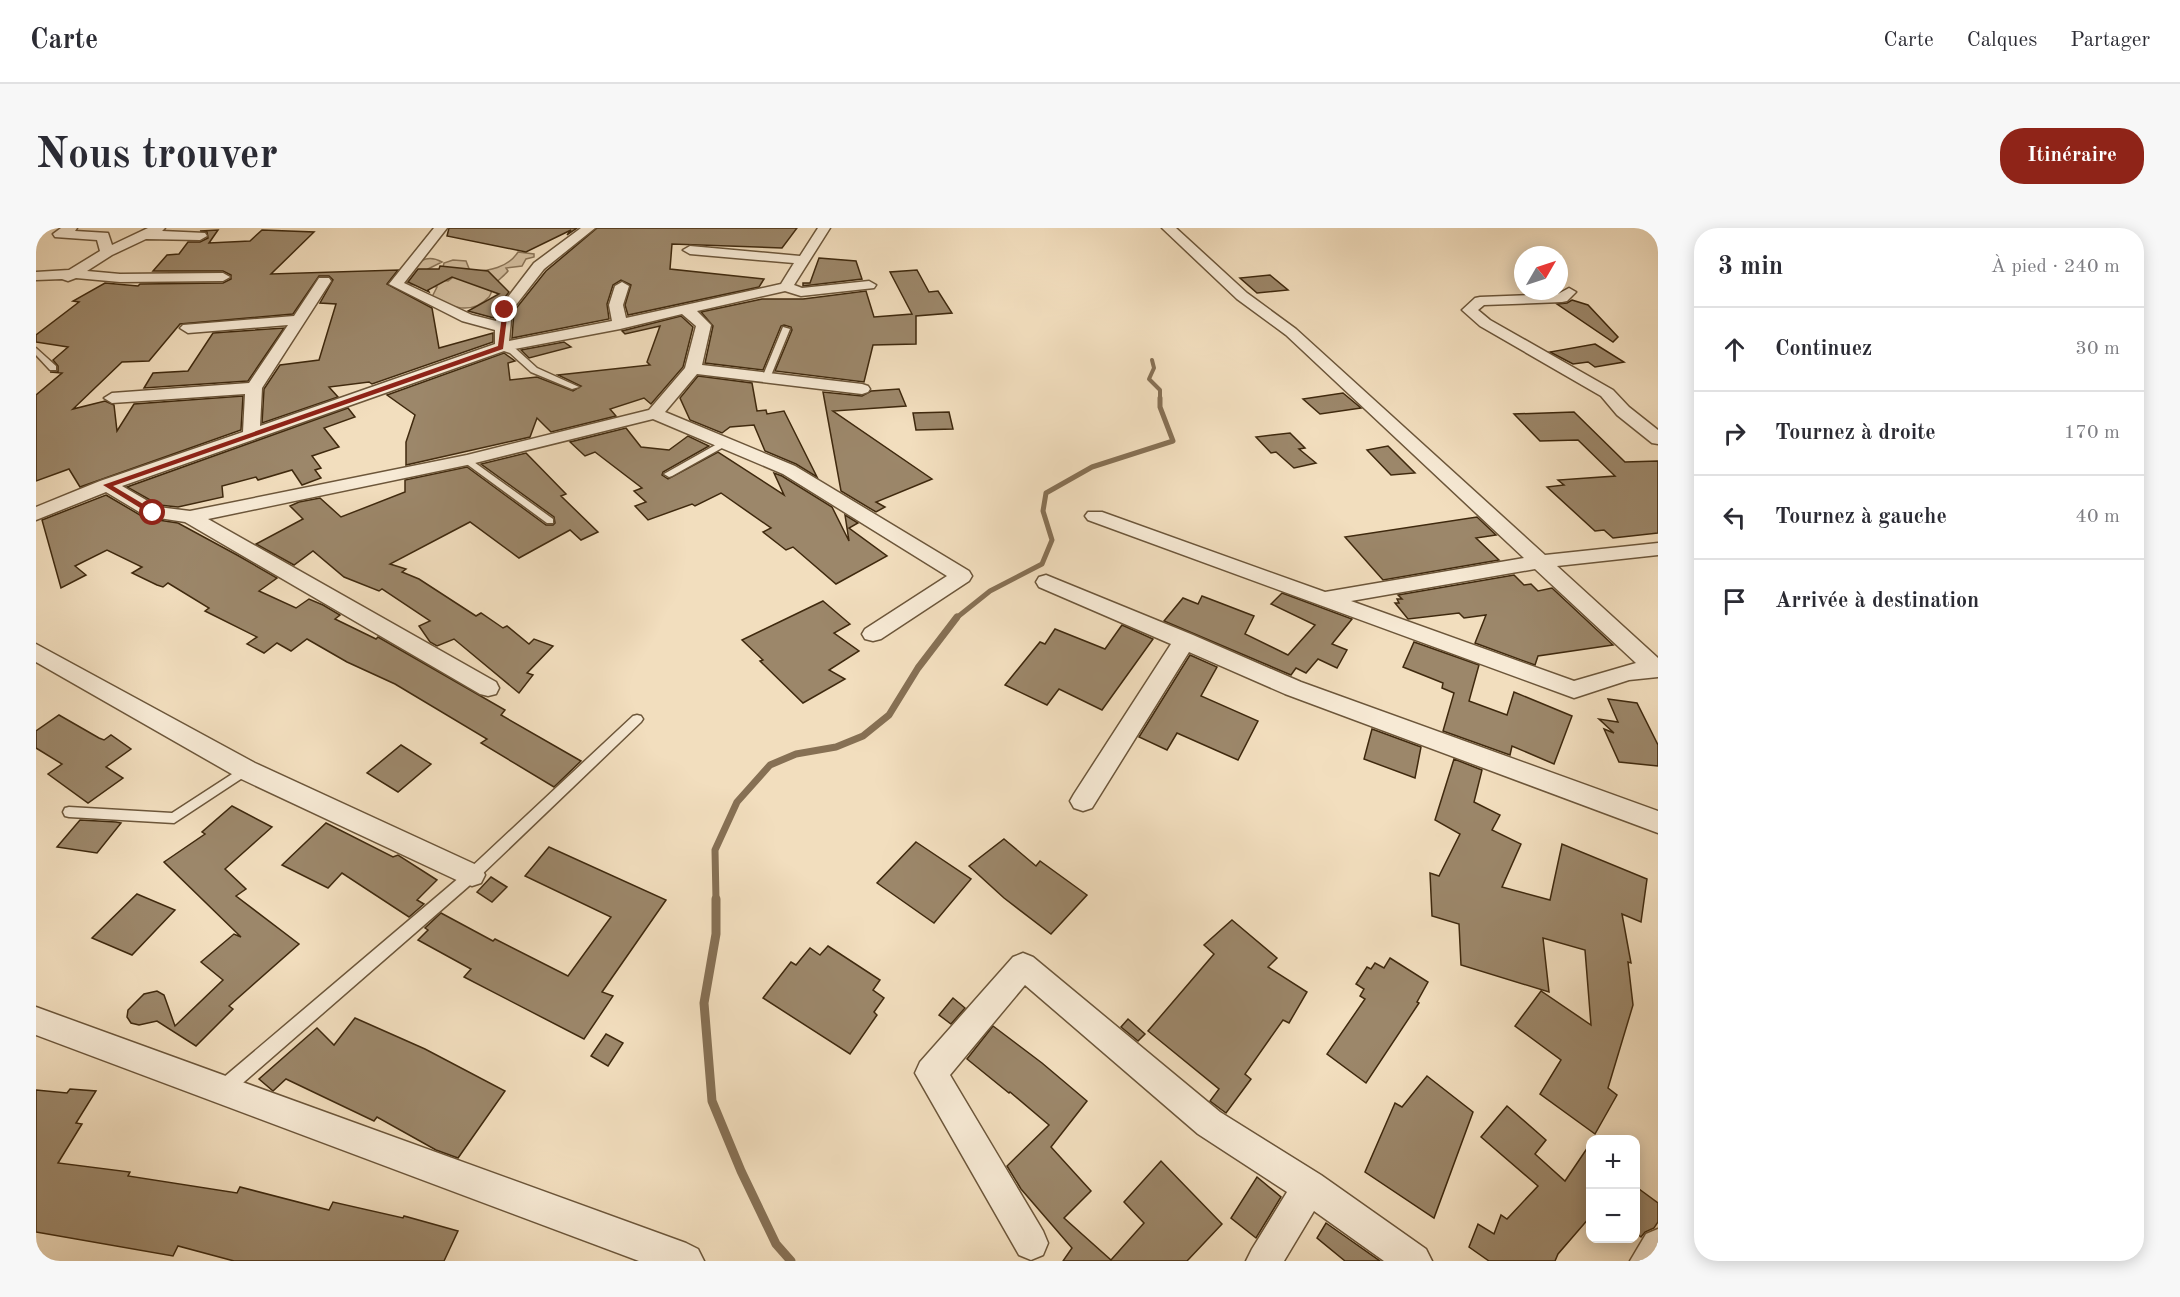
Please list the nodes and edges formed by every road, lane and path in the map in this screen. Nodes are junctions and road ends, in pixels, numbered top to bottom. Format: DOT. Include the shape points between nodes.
graph roads {
  1 [pos="71,228"];
  2 [pos="159,228"];
  3 [pos="441,228"];
  4 [pos="589,228"];
  5 [pos="824,228"];
  6 [pos="1168,228"];
  7 [pos="145,235"];
  8 [pos="104,236"];
  9 [pos="200,236"];
  10 [pos="690,250"];
  11 [pos="107,252"];
  12 [pos="804,260"];
  13 [pos="75,274"];
  14 [pos="36,276"];
  15 [pos="224,277"];
  16 [pos="324,281"];
  17 [pos="869,285"];
  18 [pos="622,286"];
  19 [pos="786,287"];
  20 [pos="36,291"];
  21 [pos="1569,292"];
  22 [pos="686,310"];
  23 [pos="297,320"];
  24 [pos="620,325"];
  25 [pos="502,327"];
  26 [pos="188,328"];
  27 [pos="786,329"];
  28 [pos="501,347"];
  29 [pos="36,350"];
  30 [pos="53,368"];
  31 [pos="693,369"];
  32 [pos="766,378"];
  33 [pos="575,387"];
  34 [pos="254,388"];
  35 [pos="862,389"];
  36 [pos="112,398"];
  37 [pos="656,414"];
  38 [pos="251,434"];
  39 [pos="1658,439"];
  40 [pos="726,442"];
  41 [pos="467,460"];
  42 [pos="669,474"];
  43 [pos="107,485"];
  44 [pos="36,514"];
  45 [pos="1095,516"];
  46 [pos="190,517"];
  47 [pos="550,521"];
  48 [pos="1658,549"];
  49 [pos="1538,562"];
  50 [pos="1046,582"];
  51 [pos="1321,599"];
  52 [pos="873,634"];
  53 [pos="1185,640"];
  54 [pos="36,652"];
  55 [pos="1656,668"];
  56 [pos="488,688"];
  57 [pos="637,719"];
  58 [pos="246,770"];
  59 [pos="1083,801"];
  60 [pos="69,812"];
  61 [pos="1658,822"];
  62 [pos="472,875"];
  63 [pos="36,1021"];
  64 [pos="222,1090"];
  65 [pos="1309,1187"];
  66 [pos="1031,1243"];
  67 [pos="1658,1246"];
  68 [pos="686,1261"];
  69 [pos="1264,1261"];
  70 [pos="1414,1261"];
  71 [pos="1648,1261"];
  1 -- 8 [label="street" via="60,234"];
  2 -- 7 [label="street"];
  3 -- 25 [label="street" via="396,284 467,318"];
  4 -- 25 [label="street" via="539,266 505,310"];
  5 -- 12 [label="street"];
  6 -- 49 [label="street" via="1242,296 1291,332"];
  7 -- 8 [label="street"];
  7 -- 9 [label="street"];
  7 -- 11 [label="street"];
  8 -- 11 [label="street"];
  10 -- 12 [label="street"];
  11 -- 13 [label="street"];
  12 -- 19 [label="street"];
  13 -- 14 [label="street"];
  13 -- 15 [label="street" via="120,278"];
  13 -- 20 [label="street"];
  16 -- 23 [label="street"];
  17 -- 19 [label="street" via="801,292"];
  18 -- 24 [label="street" via="616,305"];
  19 -- 22 [label="street"];
  21 -- 39 [label="street" via="1562,298 1480,301 1469,310 1607,393"];
  22 -- 24 [label="street"];
  22 -- 31 [label="street" via="704,325"];
  23 -- 26 [label="street"];
  23 -- 34 [label="street"];
  24 -- 28 [label="street"];
  25 -- 28 [label="street"];
  27 -- 32 [label="lane"];
  28 -- 33 [label="lane" via="513,351 534,370"];
  28 -- 38 [label="street"];
  29 -- 30 [label="lane"];
  31 -- 32 [label="street"];
  31 -- 37 [label="street"];
  32 -- 35 [label="street"];
  34 -- 36 [label="street"];
  34 -- 38 [label="street"];
  37 -- 40 [label="street"];
  37 -- 41 [label="street"];
  38 -- 43 [label="street"];
  40 -- 42 [label="lane"];
  40 -- 52 [label="street" via="789,470 962,576"];
  41 -- 46 [label="street"];
  41 -- 47 [label="lane"];
  43 -- 44 [label="street"];
  43 -- 46 [label="street" via="153,513"];
  45 -- 51 [label="street"];
  46 -- 56 [label="street"];
  48 -- 49 [label="street"];
  49 -- 51 [label="street"];
  49 -- 55 [label="street"];
  50 -- 53 [label="street"];
  51 -- 55 [label="street" via="1574,690 1628,672"];
  53 -- 59 [label="street"];
  53 -- 61 [label="street" via="1293,688"];
  54 -- 58 [label="street"];
  57 -- 62 [label="lane"];
  58 -- 60 [label="lane" via="174,818"];
  58 -- 62 [label="street"];
  62 -- 64 [label="lane"];
  63 -- 64 [label="street"];
  64 -- 68 [label="street"];
  65 -- 66 [label="street" via="1209,1123 1023,966 931,1072"];
  65 -- 69 [label="street"];
  65 -- 70 [label="street"];
  67 -- 71 [label="street"];
}
